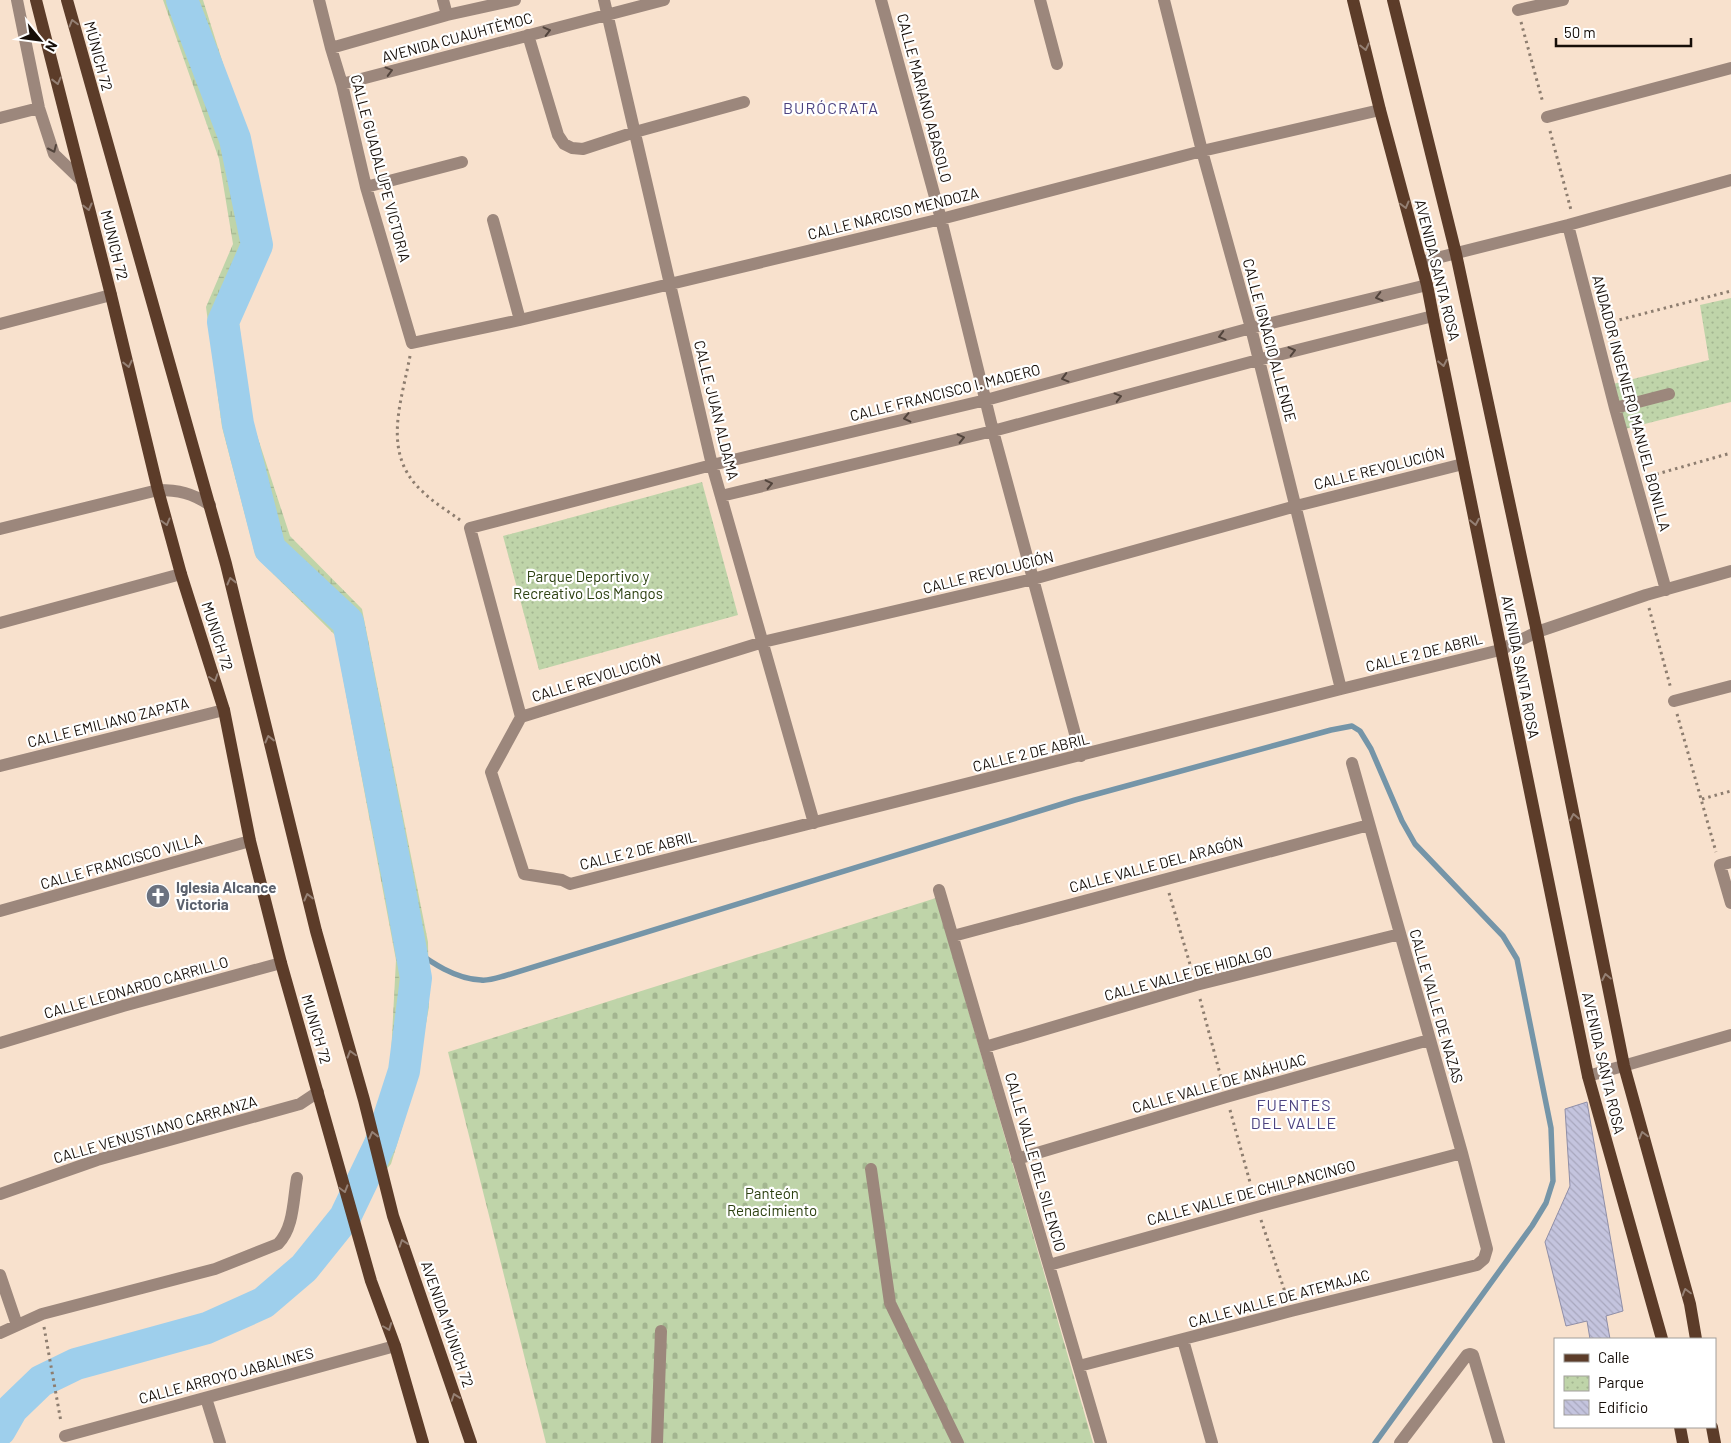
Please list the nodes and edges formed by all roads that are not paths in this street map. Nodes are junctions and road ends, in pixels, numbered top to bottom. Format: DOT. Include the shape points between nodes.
graph roads {
  1 [pos="17,0"];
  2 [pos="36,0"];
  3 [pos="67,0"];
  4 [pos="319,0"];
  5 [pos="443,0"];
  6 [pos="515,0"];
  7 [pos="604,0"];
  8 [pos="664,0"];
  9 [pos="881,0"];
  10 [pos="1040,0"];
  11 [pos="1164,0"];
  12 [pos="1354,0"];
  13 [pos="1393,0"];
  14 [pos="1563,0"];
  15 [pos="1518,10"];
  16 [pos="447,15"];
  17 [pos="608,15"];
  18 [pos="528,35"];
  19 [pos="331,48"];
  20 [pos="1057,64"];
  21 [pos="1731,68"];
  22 [pos="342,84"];
  23 [pos="744,102"];
  24 [pos="39,108"];
  25 [pos="1380,110"];
  26 [pos="1547,117"];
  27 [pos="0,118"];
  28 [pos="100,121"];
  29 [pos="635,132"];
  30 [pos="1202,150"];
  31 [pos="462,162"];
  32 [pos="1731,180"];
  33 [pos="82,181"];
  34 [pos="366,188"];
  35 [pos="941,219"];
  36 [pos="493,220"];
  37 [pos="1568,225"];
  38 [pos="1456,254"];
  39 [pos="1420,262"];
  40 [pos="670,284"];
  41 [pos="1427,285"];
  42 [pos="111,295"];
  43 [pos="1433,316"];
  44 [pos="520,320"];
  45 [pos="0,324"];
  46 [pos="1251,328"];
  47 [pos="412,343"];
  48 [pos="1258,360"];
  49 [pos="1669,394"];
  50 [pos="986,400"];
  51 [pos="1615,408"];
  52 [pos="993,431"];
  53 [pos="1464,464"];
  54 [pos="712,465"];
  55 [pos="158,490"];
  56 [pos="722,496"];
  57 [pos="210,505"];
  58 [pos="1296,506"];
  59 [pos="0,529"];
  60 [pos="1731,571"];
  61 [pos="181,574"];
  62 [pos="1033,579"];
  63 [pos="1666,590"];
  64 [pos="0,623"];
  65 [pos="1537,632"];
  66 [pos="763,642"];
  67 [pos="1500,650"];
  68 [pos="1731,686"];
  69 [pos="1341,689"];
  70 [pos="1674,701"];
  71 [pos="224,710"];
  72 [pos="521,717"];
  73 [pos="1081,756"];
  74 [pos="1352,762"];
  75 [pos="0,766"];
  76 [pos="814,823"];
  77 [pos="1369,825"];
  78 [pos="250,841"];
  79 [pos="1726,863"];
  80 [pos="939,890"];
  81 [pos="1731,904"];
  82 [pos="0,912"];
  83 [pos="1400,934"];
  84 [pos="952,936"];
  85 [pos="281,963"];
  86 [pos="1731,1035"];
  87 [pos="1429,1040"];
  88 [pos="0,1043"];
  89 [pos="985,1047"];
  90 [pos="1624,1066"];
  91 [pos="1588,1076"];
  92 [pos="318,1092"];
  93 [pos="1462,1153"];
  94 [pos="1017,1159"];
  95 [pos="871,1170"];
  96 [pos="297,1178"];
  97 [pos="0,1194"];
  98 [pos="393,1216"];
  99 [pos="1484,1259"];
  100 [pos="1048,1265"];
  101 [pos="0,1275"];
  102 [pos="17,1325"];
  103 [pos="661,1330"];
  104 [pos="0,1333"];
  105 [pos="1662,1338"];
  106 [pos="1696,1338"];
  107 [pos="1183,1340"];
  108 [pos="395,1346"];
  109 [pos="1079,1366"];
  110 [pos="206,1398"];
  111 [pos="1680,1428"];
  112 [pos="1712,1428"];
  113 [pos="65,1436"];
  114 [pos="220,1443"];
  115 [pos="423,1443"];
  116 [pos="471,1443"];
  117 [pos="657,1443"];
  118 [pos="958,1443"];
  119 [pos="1101,1443"];
  120 [pos="1212,1443"];
  121 [pos="1400,1443"];
  122 [pos="1499,1443"];
  123 [pos="1683,1443"];
  124 [pos="1715,1443"];
  1 -- 24 [label="street"];
  2 -- 33 [label="main road, MUNICH 72, one-way"];
  28 -- 3 [label="main road, MÚNICH 72, one-way"];
  4 -- 19 [label="street, CALLE GUADALUPE VICTORIA"];
  5 -- 16 [label="street"];
  6 -- 16 [label="street, AVENIDA CUAUHTÈMOC"];
  7 -- 17 [label="street, CALLE JUAN ALDAMA"];
  8 -- 17 [label="street, AVENIDA CUAUHTÈMOC"];
  9 -- 35 [label="street, CALLE MARIANO ABASOLO"];
  10 -- 20 [label="street"];
  11 -- 30 [label="street, CALLE IGNACIO ALLENDE"];
  12 -- 25 [label="main road, AVENIDA SANTA ROSA, one-way"];
  13 -- 38 [label="main road, AVENIDA SANTA ROSA"];
  14 -- 15 [label="street"];
  16 -- 19 [label="street, AVENIDA CUAUHTÈMOC"];
  18 -- 17 [label="street, AVENIDA CUAUHTÈMOC, one-way"];
  17 -- 29 [label="street, CALLE JUAN ALDAMA"];
  22 -- 18 [label="street, AVENIDA CUAUHTÈMOC, one-way"];
  18 -- 29 [label="street" via="558,135 564,144 583,149"];
  19 -- 22 [label="street, CALLE GUADALUPE VICTORIA"];
  21 -- 26 [label="street"];
  22 -- 34 [label="street, CALLE GUADALUPE VICTORIA"];
  23 -- 29 [label="street"];
  24 -- 27 [label="street"];
  24 -- 33 [label="street, one-way" via="54,154"];
  25 -- 30 [label="street, CALLE NARCISO MENDOZA"];
  25 -- 39 [label="main road, AVENIDA SANTA ROSA, one-way"];
  28 -- 57 [label="main road, MUNICH 72"];
  29 -- 40 [label="street, CALLE JUAN ALDAMA"];
  30 -- 35 [label="street, CALLE NARCISO MENDOZA"];
  30 -- 46 [label="street, CALLE IGNACIO ALLENDE"];
  31 -- 34 [label="street"];
  32 -- 37 [label="street"];
  33 -- 42 [label="main road, MUNICH 72, one-way"];
  34 -- 47 [label="street, CALLE GUADALUPE VICTORIA"];
  35 -- 40 [label="street, CALLE NARCISO MENDOZA"];
  35 -- 50 [label="street, CALLE MARIANO ABASOLO"];
  36 -- 44 [label="street"];
  37 -- 38 [label="street"];
  37 -- 51 [label="street, ANDADOR INGENIERO MANUEL BONILLA"];
  38 -- 39 [label="street"];
  38 -- 65 [label="main road, AVENIDA SANTA ROSA"];
  39 -- 41 [label="main road, AVENIDA SANTA ROSA"];
  40 -- 44 [label="street, CALLE NARCISO MENDOZA"];
  40 -- 54 [label="street, CALLE JUAN ALDAMA"];
  41 -- 43 [label="main road, AVENIDA SANTA ROSA"];
  41 -- 46 [label="street, CALLE FRANCISCO I. MADERO, one-way"];
  42 -- 45 [label="street"];
  42 -- 55 [label="main road, MUNICH 72, one-way"];
  48 -- 43 [label="street, one-way"];
  43 -- 53 [label="main road, AVENIDA SANTA ROSA, one-way"];
  44 -- 47 [label="street, CALLE NARCISO MENDOZA"];
  46 -- 48 [label="street, CALLE IGNACIO ALLENDE"];
  46 -- 50 [label="street, CALLE FRANCISCO I. MADERO, one-way"];
  52 -- 48 [label="street, one-way"];
  48 -- 58 [label="street, CALLE IGNACIO ALLENDE"];
  49 -- 51 [label="street"];
  50 -- 52 [label="street, CALLE MARIANO ABASOLO"];
  50 -- 54 [label="street, CALLE FRANCISCO I. MADERO, one-way"];
  51 -- 63 [label="street, ANDADOR INGENIERO MANUEL BONILLA"];
  56 -- 52 [label="street, one-way"];
  52 -- 62 [label="street, CALLE MARIANO ABASOLO"];
  53 -- 58 [label="street, CALLE REVOLUCIÓN"];
  53 -- 67 [label="main road, AVENIDA SANTA ROSA, one-way"];
  54 -- 56 [label="street, CALLE JUAN ALDAMA"];
  54 -- 72 [label="street, CALLE FRANCISCO I. MADERO" via="470,528"];
  55 -- 57 [label="street" via="189,493"];
  55 -- 59 [label="street"];
  55 -- 61 [label="main road, MUNICH 72, one-way"];
  56 -- 66 [label="street, CALLE JUAN ALDAMA"];
  98 -- 57 [label="main road, MUNICH 72, one-way" via="316,931"];
  58 -- 62 [label="street, CALLE REVOLUCIÓN"];
  58 -- 69 [label="street, CALLE IGNACIO ALLENDE"];
  60 -- 63 [label="street, CALLE 2 DE ABRIL"];
  61 -- 64 [label="street"];
  61 -- 71 [label="main road, MUNICH 72, one-way"];
  62 -- 66 [label="street, CALLE REVOLUCIÓN"];
  62 -- 73 [label="street, CALLE MARIANO ABASOLO"];
  63 -- 65 [label="street, CALLE 2 DE ABRIL"];
  65 -- 67 [label="street, CALLE 2 DE ABRIL"];
  90 -- 65 [label="main road, AVENIDA SANTA ROSA, one-way"];
  66 -- 72 [label="street, CALLE REVOLUCIÓN"];
  66 -- 76 [label="street, CALLE JUAN ALDAMA"];
  67 -- 69 [label="street, CALLE 2 DE ABRIL"];
  67 -- 91 [label="main road, AVENIDA SANTA ROSA"];
  68 -- 70 [label="street"];
  69 -- 73 [label="street, CALLE 2 DE ABRIL"];
  71 -- 75 [label="street, CALLE EMILIANO ZAPATA"];
  71 -- 78 [label="main road, MUNICH 72"];
  72 -- 76 [label="street, CALLE 2 DE ABRIL" via="491,772 524,874 570,884"];
  73 -- 76 [label="street, CALLE 2 DE ABRIL"];
  74 -- 77 [label="street, CALLE VALLE DE NAZAS"];
  77 -- 83 [label="street, CALLE VALLE DE NAZAS"];
  77 -- 84 [label="street, CALLE VALLE DEL ARAGÓN"];
  78 -- 82 [label="street, CALLE FRANCISCO VILLA"];
  78 -- 85 [label="main road, MUNICH 72"];
  79 -- 81 [label="street"];
  80 -- 84 [label="street, CALLE VALLE DEL SILENCIO"];
  83 -- 87 [label="street, CALLE VALLE DE NAZAS"];
  83 -- 89 [label="street, CALLE VALLE DE HIDALGO" via="1196,985"];
  84 -- 89 [label="street, CALLE VALLE DEL SILENCIO"];
  85 -- 88 [label="street, CALLE LEONARDO CARRILLO"];
  85 -- 92 [label="main road, MUNICH 72"];
  86 -- 90 [label="street"];
  87 -- 93 [label="street, CALLE VALLE DE NAZAS"];
  87 -- 94 [label="street, CALLE VALLE DE ANÁHUAC"];
  89 -- 94 [label="street, CALLE VALLE DEL SILENCIO"];
  90 -- 91 [label="street"];
  106 -- 90 [label="main road, AVENIDA SANTA ROSA, one-way" via="1690,1304"];
  91 -- 105 [label="main road, AVENIDA SANTA ROSA"];
  92 -- 97 [label="street, CALLE VENUSTIANO CARRANZA" via="300,1104 97,1160"];
  92 -- 108 [label="main road, MUNICH 72, one-way" via="371,1281"];
  93 -- 99 [label="street, CALLE VALLE DE NAZAS" via="1487,1249"];
  93 -- 100 [label="street, CALLE VALLE DE CHILPANCINGO"];
  94 -- 100 [label="street, CALLE VALLE DEL SILENCIO"];
  95 -- 118 [label="street" via="890,1303"];
  96 -- 102 [label="street" via="288,1229 278,1244 215,1269 42,1314"];
  116 -- 98 [label="main road, AVENIDA MÚNICH 72, one-way"];
  99 -- 107 [label="street, CALLE VALLE DE ATEMAJAC" via="1477,1265"];
  100 -- 109 [label="street, CALLE VALLE DEL SILENCIO"];
  101 -- 102 [label="street"];
  102 -- 104 [label="street"];
  103 -- 117 [label="street"];
  107 -- 109 [label="street, CALLE VALLE DE ATEMAJAC"];
  107 -- 120 [label="street"];
  108 -- 110 [label="street, CALLE ARROYO JABALINES"];
  108 -- 115 [label="main road"];
  109 -- 119 [label="street, CALLE VALLE DEL SILENCIO"];
  110 -- 113 [label="street, CALLE ARROYO JABALINES"];
  110 -- 114 [label="street"];
  111 -- 123 [label="main road"];
  112 -- 124 [label="main road"];
  121 -- 122 [label="street" via="1467,1355 1473,1355"];
}
